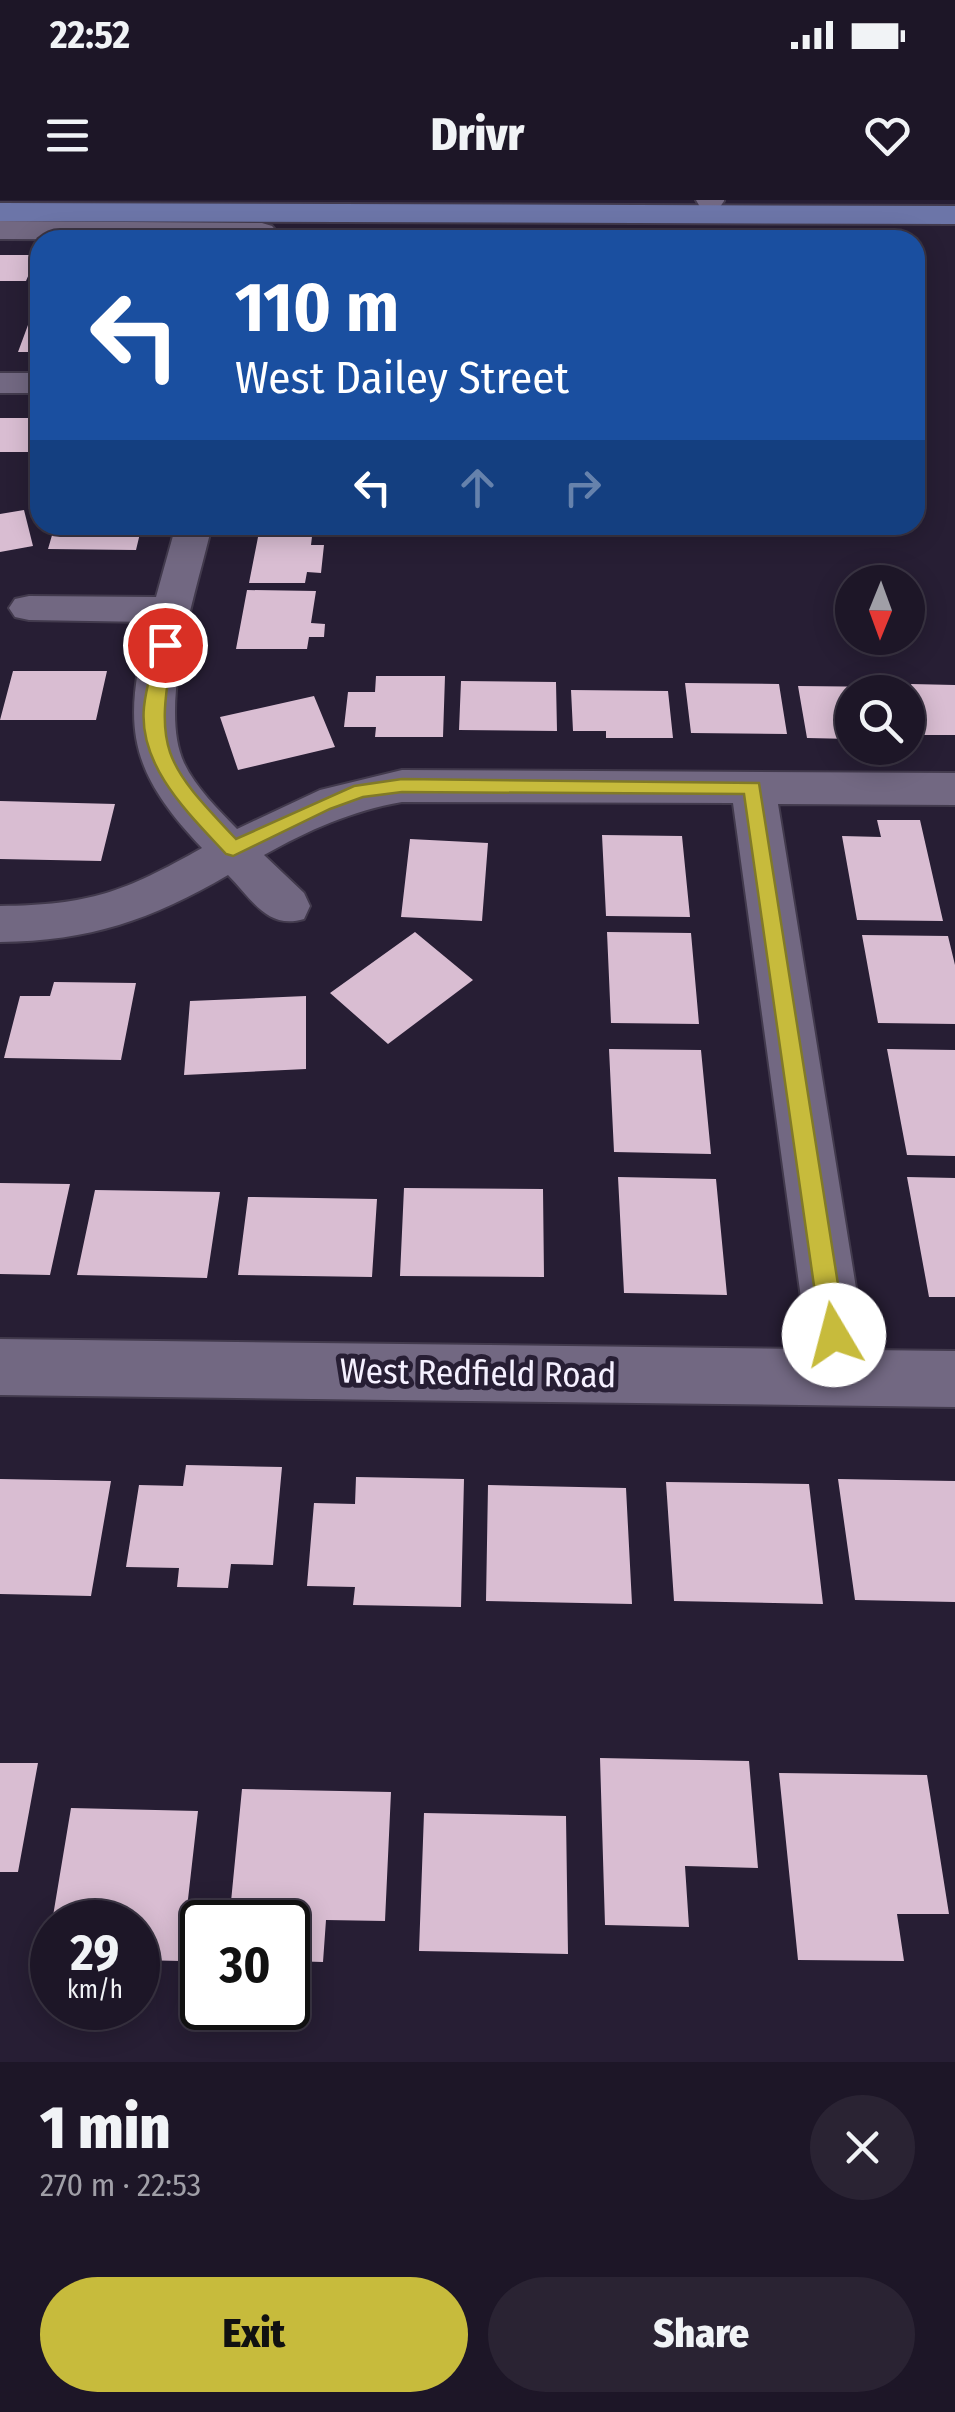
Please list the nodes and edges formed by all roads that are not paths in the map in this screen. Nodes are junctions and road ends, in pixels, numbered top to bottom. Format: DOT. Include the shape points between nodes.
graph roads {
  1 [pos="8,214"];
  2 [pos="955,216"];
  3 [pos="264,221"];
  4 [pos="0,383"];
  5 [pos="30,384"];
  6 [pos="192,535"];
  7 [pos="29,608"];
  8 [pos="175,610"];
  9 [pos="752,788"];
  10 [pos="955,789"];
  11 [pos="233,848"];
  12 [pos="288,906"];
  13 [pos="0,924"];
  14 [pos="0,1367"];
  15 [pos="840,1378"];
  16 [pos="955,1379"];
  1 -- 3 [label="main road"];
  2 -- 3 [label="main road"];
  4 -- 5 [label="street"];
  6 -- 8 [label="street"];
  7 -- 8 [label="street"];
  8 -- 11 [label="street" via="156,681 156,747 185,798"];
  9 -- 10 [label="street"];
  9 -- 11 [label="street" via="361,790"];
  9 -- 15 [label="street"];
  11 -- 12 [label="street"];
  11 -- 13 [label="street" via="155,895 112,911"];
  14 -- 15 [label="street, West Redfield Road"];
  15 -- 16 [label="street, West Redfield Road"];
}
